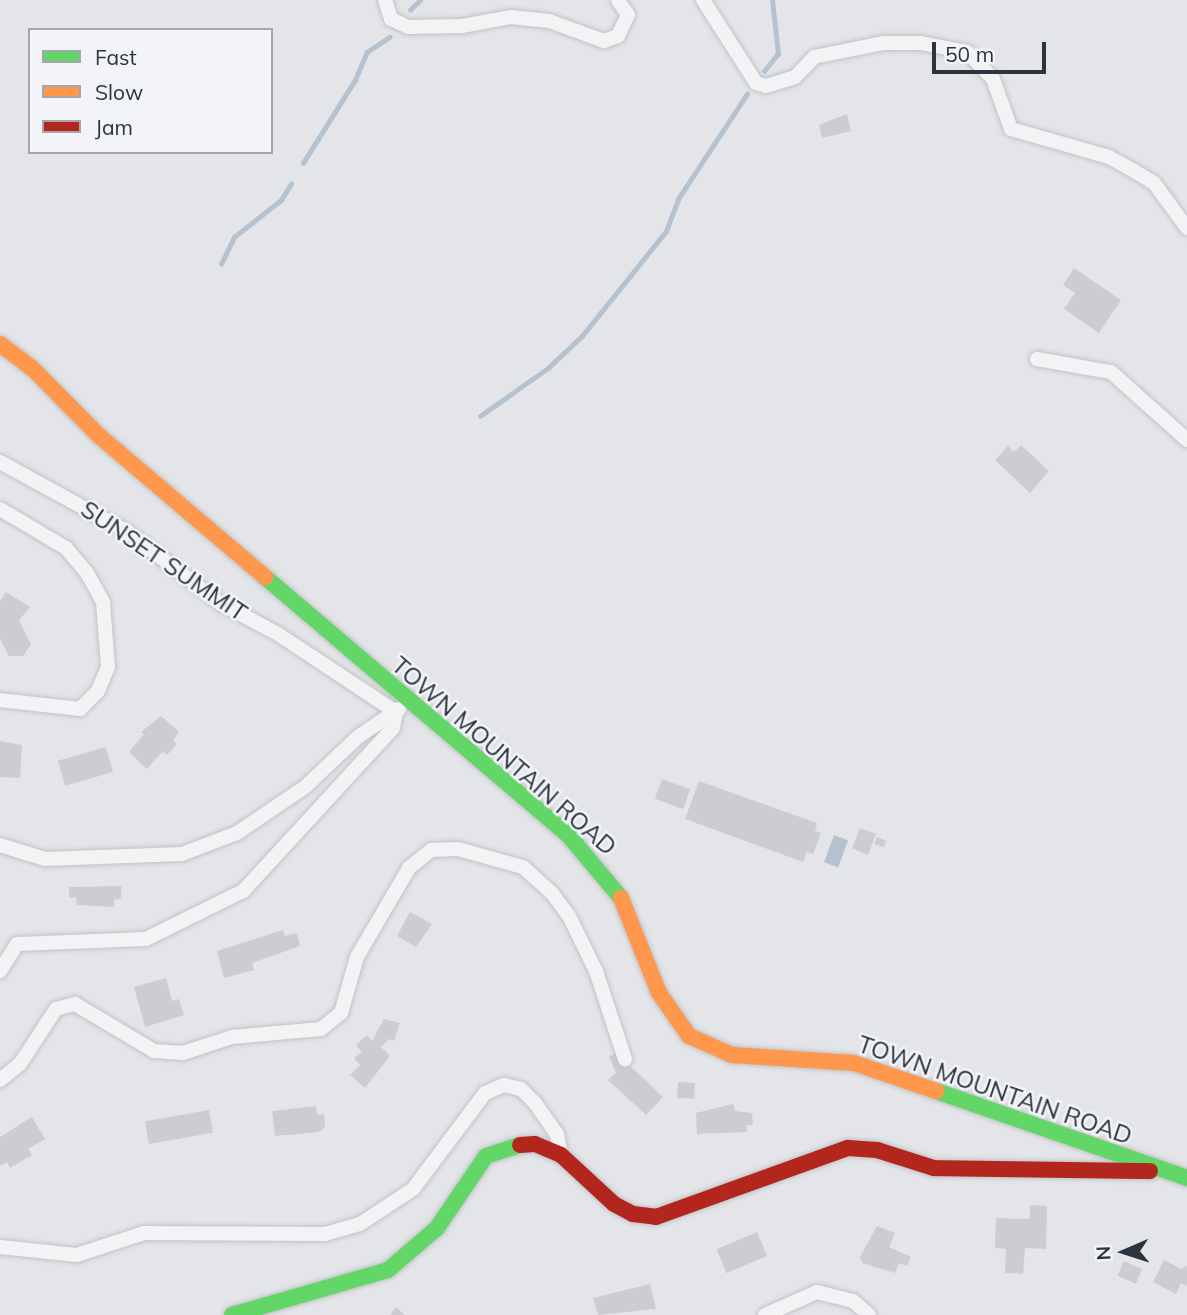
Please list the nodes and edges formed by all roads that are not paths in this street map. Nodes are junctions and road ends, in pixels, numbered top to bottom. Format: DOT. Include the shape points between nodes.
graph roads {
  1 [pos="385,0"];
  2 [pos="618,0"];
  3 [pos="704,0"];
  4 [pos="1187,228"];
  5 [pos="0,344"];
  6 [pos="1037,359"];
  7 [pos="1187,440"];
  8 [pos="0,462"];
  9 [pos="0,509"];
  10 [pos="0,700"];
  11 [pos="402,707"];
  12 [pos="0,845"];
  13 [pos="0,971"];
  14 [pos="625,1059"];
  15 [pos="0,1080"];
  16 [pos="561,1155"];
  17 [pos="1162,1171"];
  18 [pos="1187,1178"];
  19 [pos="0,1247"];
  20 [pos="232,1315"];
  21 [pos="765,1315"];
  22 [pos="869,1315"];
  1 -- 2 [label="street" via="391,19 408,27 462,26 511,17 548,20 604,41 618,36 628,15"];
  3 -- 4 [label="street" via="756,83 766,86 795,77 814,57 873,45 921,43 967,52 993,79 1011,129 1109,157 1134,170 1154,183"];
  5 -- 11 [label="main road, TOWN MOUNTAIN ROAD" via="32,368 97,434"];
  6 -- 7 [label="street" via="1111,372"];
  8 -- 11 [label="street, SUNSET SUMMIT" via="128,532 220,603"];
  9 -- 10 [label="street, SUNSET SUMMIT" via="65,548 88,573 103,602 108,667 99,691 80,709"];
  11 -- 12 [label="street" via="359,736 305,787 248,825 182,854 45,859"];
  11 -- 13 [label="street" via="393,728 243,891 146,939 17,944"];
  11 -- 17 [label="main road, TOWN MOUNTAIN ROAD" via="569,836 604,872 632,916 659,993 689,1037 732,1055 864,1066"];
  14 -- 15 [label="street" via="596,971 558,901 523,867 458,849 431,850 409,868 357,957 341,1013 321,1029 232,1037 183,1053 154,1051 75,1004 56,1009 20,1064"];
  16 -- 17 [label="main road" via="614,1204 634,1214 656,1217 848,1148 877,1150 934,1168"];
  16 -- 19 [label="street" via="557,1134 535,1103 521,1089 504,1085 485,1093 413,1189 360,1224 325,1234 144,1233 77,1255"];
  16 -- 20 [label="main road" via="535,1144 510,1146 486,1156 437,1228 388,1270"];
  17 -- 18 [label="main road, TOWN MOUNTAIN ROAD"];
  21 -- 22 [label="street" via="817,1292 853,1301"];
}
